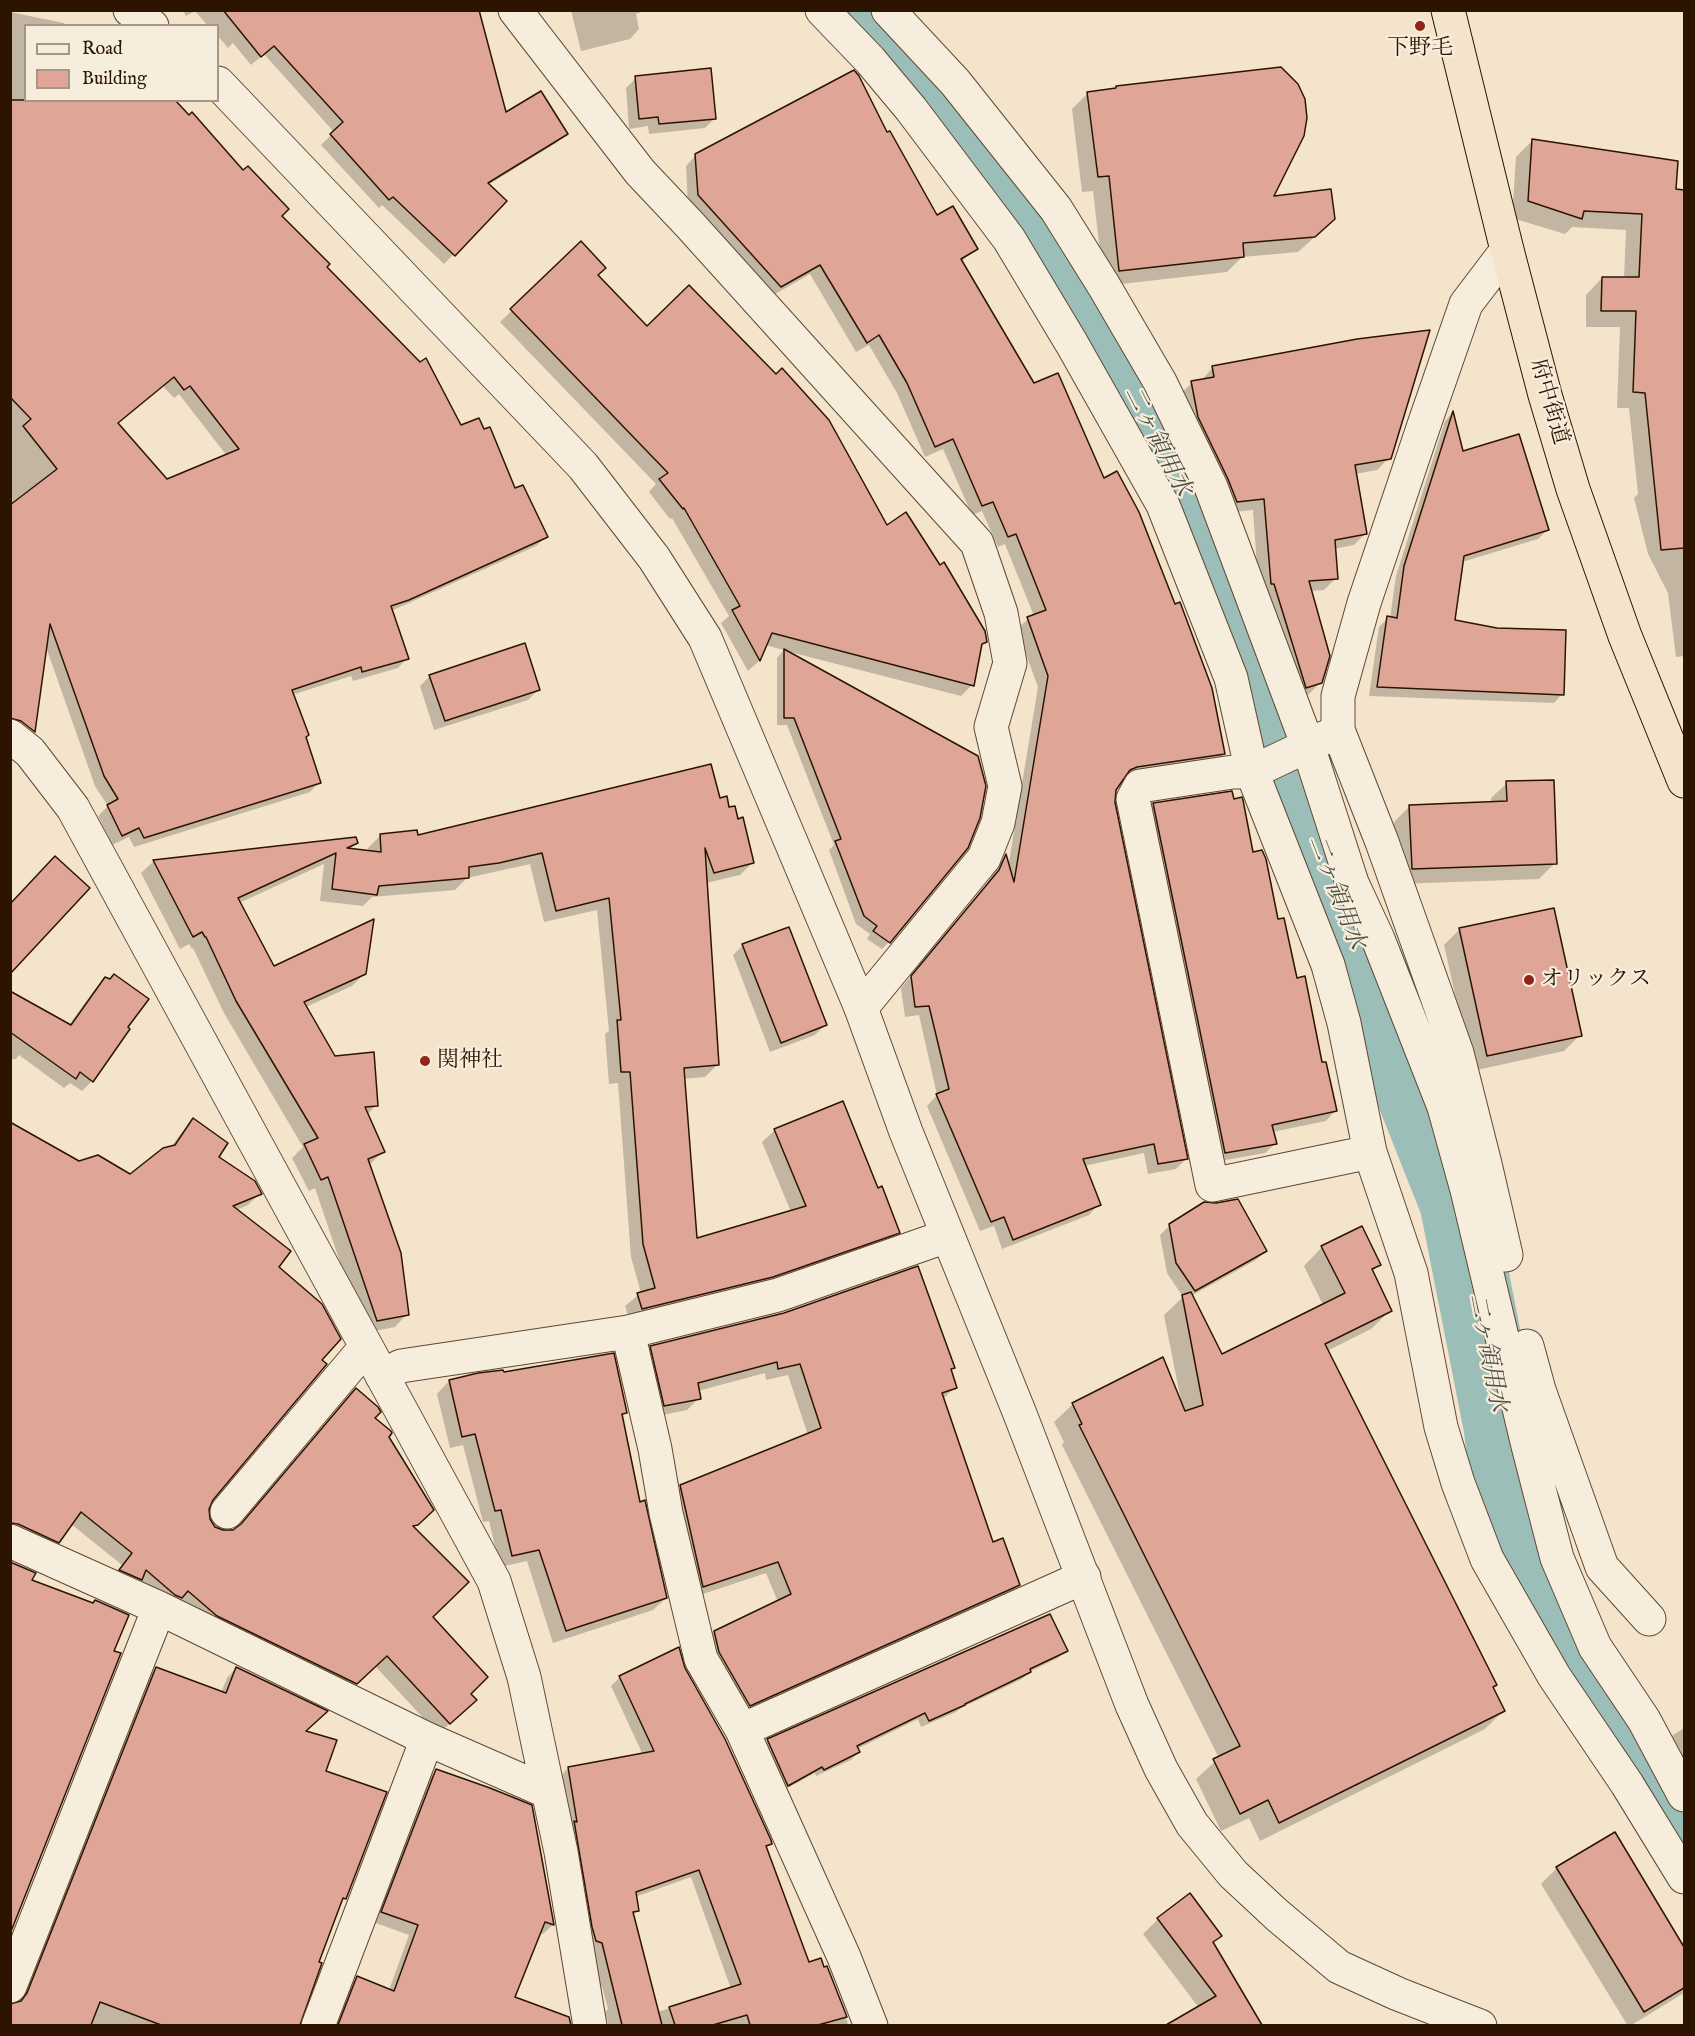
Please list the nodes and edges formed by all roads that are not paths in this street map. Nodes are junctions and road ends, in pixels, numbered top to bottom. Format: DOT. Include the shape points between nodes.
graph roads {
  1 [pos="130,10"];
  2 [pos="515,10"];
  3 [pos="822,10"];
  4 [pos="888,10"];
  5 [pos="1448,10"];
  6 [pos="149,24"];
  7 [pos="219,84"];
  8 [pos="951,84"];
  9 [pos="918,105"];
  10 [pos="1507,250"];
  11 [pos="1338,730"];
  12 [pos="10,736"];
  13 [pos="1305,747"];
  14 [pos="1260,768"];
  15 [pos="1684,781"];
  16 [pos="861,1008"];
  17 [pos="1370,1152"];
  18 [pos="947,1236"];
  19 [pos="628,1332"];
  20 [pos="366,1347"];
  21 [pos="382,1376"];
  22 [pos="227,1512"];
  23 [pos="10,1541"];
  24 [pos="1084,1577"];
  25 [pos="159,1608"];
  26 [pos="1649,1619"];
  27 [pos="742,1730"];
  28 [pos="427,1739"];
  29 [pos="548,1792"];
  30 [pos="1684,1795"];
  31 [pos="1684,1877"];
  32 [pos="10,1986"];
  33 [pos="318,2025"];
  34 [pos="590,2025"];
  35 [pos="871,2025"];
  36 [pos="1480,2025"];
  1 -- 6 [label="street"];
  2 -- 16 [label="street" via="640,172 977,543 991,583 1010,663 991,727 1005,786 998,823 984,858"];
  3 -- 14 [label="street" via="911,109 1002,230 1078,354 1163,505 1231,678"];
  4 -- 8 [label="street"];
  5 -- 10 [label="highway, 府中街道"];
  7 -- 16 [label="street" via="575,457 654,558 705,638"];
  8 -- 9 [label="street"];
  8 -- 13 [label="street" via="1056,209 1160,382 1211,487"];
  10 -- 11 [label="street" via="1466,304 1364,603 1338,696"];
  10 -- 15 [label="highway, 府中街道" via="1574,489 1625,636"];
  11 -- 13 [label="street"];
  11 -- 26 [label="street" via="1456,1053 1539,1390 1602,1567"];
  12 -- 20 [label="street" via="30,752 73,808"];
  13 -- 14 [label="street"];
  13 -- 30 [label="street" via="1352,883 1444,1107 1557,1558 1595,1647 1644,1720"];
  14 -- 17 [label="street" via="1328,965"];
  14 -- 17 [label="street" via="1140,786 1133,799 1212,1185"];
  16 -- 18 [label="street"];
  17 -- 31 [label="street" via="1411,1273 1441,1427 1487,1559 1554,1676"];
  18 -- 19 [label="street" via="778,1295"];
  18 -- 24 [label="street"];
  19 -- 21 [label="street" via="401,1366"];
  19 -- 27 [label="street" via="701,1659"];
  20 -- 21 [label="street"];
  20 -- 22 [label="street"];
  21 -- 29 [label="street" via="494,1581 524,1677"];
  23 -- 25 [label="street"];
  24 -- 27 [label="street"];
  24 -- 36 [label="street" via="1132,1705 1161,1769 1192,1824 1233,1874 1339,1967"];
  25 -- 28 [label="street"];
  25 -- 32 [label="street"];
  27 -- 35 [label="street"];
  28 -- 29 [label="street"];
  28 -- 33 [label="street"];
  29 -- 34 [label="street"];
}
